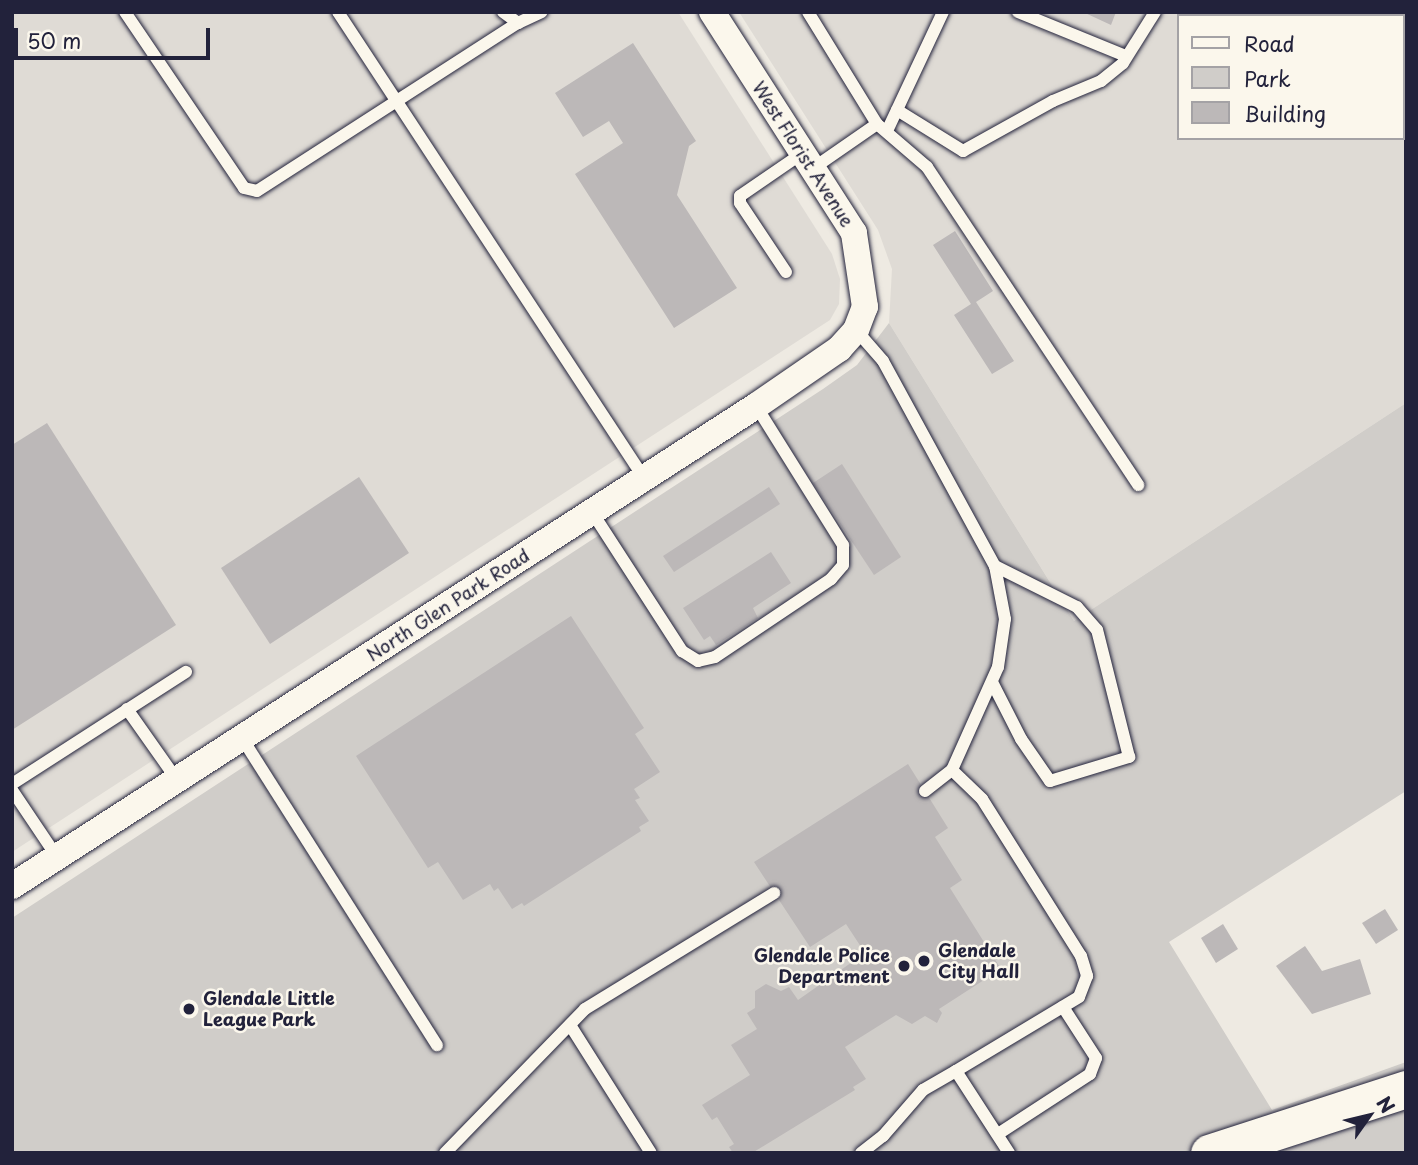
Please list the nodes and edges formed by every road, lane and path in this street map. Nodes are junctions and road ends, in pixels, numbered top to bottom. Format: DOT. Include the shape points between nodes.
graph roads {
  1 [pos="125,12"];
  2 [pos="338,12"];
  3 [pos="503,12"];
  4 [pos="542,12"];
  5 [pos="712,12"];
  6 [pos="808,12"];
  7 [pos="943,12"];
  8 [pos="1018,12"];
  9 [pos="1154,12"];
  10 [pos="518,23"];
  11 [pos="1126,56"];
  12 [pos="399,102"];
  13 [pos="897,110"];
  14 [pos="882,127"];
  15 [pos="807,161"];
  16 [pos="786,272"];
  17 [pos="861,318"];
  18 [pos="757,406"];
  19 [pos="644,478"];
  20 [pos="1138,485"];
  21 [pos="592,512"];
  22 [pos="995,566"];
  23 [pos="186,672"];
  24 [pos="992,682"];
  25 [pos="127,709"];
  26 [pos="242,738"];
  27 [pos="952,770"];
  28 [pos="177,780"];
  29 [pos="12,784"];
  30 [pos="12,790"];
  31 [pos="925,791"];
  32 [pos="57,857"];
  33 [pos="12,886"];
  34 [pos="774,892"];
  35 [pos="1063,1007"];
  36 [pos="570,1025"];
  37 [pos="437,1045"];
  38 [pos="956,1071"];
  39 [pos="1406,1089"];
  40 [pos="998,1134"];
  41 [pos="444,1153"];
  42 [pos="651,1153"];
  43 [pos="861,1153"];
  44 [pos="1009,1153"];
  45 [pos="1209,1153"];
  1 -- 12 [label="lane" via="244,188 257,191 274,184"];
  2 -- 12 [label="lane"];
  3 -- 10 [label="lane"];
  4 -- 10 [label="lane"];
  5 -- 15 [label="street, West Florist Avenue"];
  6 -- 14 [label="lane"];
  7 -- 13 [label="lane"];
  8 -- 11 [label="lane"];
  9 -- 11 [label="lane"];
  10 -- 12 [label="lane"];
  11 -- 13 [label="lane" via="1101,81 1053,101 963,151"];
  12 -- 19 [label="lane"];
  13 -- 14 [label="lane"];
  14 -- 15 [label="lane"];
  14 -- 20 [label="lane" via="927,167"];
  15 -- 16 [label="lane" via="740,196 740,203"];
  15 -- 17 [label="street, West Florist Avenue" via="854,233"];
  17 -- 18 [label="street, North Glen Park Road" via="839,349"];
  17 -- 22 [label="lane"];
  18 -- 19 [label="street, North Glen Park Road"];
  18 -- 21 [label="lane" via="843,545 843,565 831,579 715,657 698,661 682,651"];
  19 -- 21 [label="street, North Glen Park Road"];
  21 -- 26 [label="street, North Glen Park Road"];
  22 -- 24 [label="lane" via="1005,620"];
  22 -- 24 [label="lane" via="1077,607 1097,631 1129,757 1050,781 1021,739"];
  23 -- 25 [label="lane"];
  24 -- 27 [label="lane"];
  25 -- 28 [label="lane"];
  25 -- 29 [label="lane"];
  26 -- 28 [label="street, North Glen Park Road"];
  26 -- 37 [label="lane"];
  27 -- 31 [label="lane"];
  27 -- 35 [label="lane" via="982,799 1082,956 1087,976 1079,997"];
  28 -- 32 [label="street, North Glen Park Road"];
  30 -- 32 [label="lane"];
  32 -- 33 [label="street, North Glen Park Road"];
  34 -- 36 [label="lane" via="585,1009"];
  35 -- 38 [label="lane"];
  35 -- 40 [label="lane" via="1096,1058 1090,1074"];
  36 -- 41 [label="lane"];
  36 -- 42 [label="lane"];
  38 -- 40 [label="lane"];
  38 -- 43 [label="lane" via="923,1090 883,1136"];
  39 -- 45 [label="street"];
  40 -- 44 [label="lane"];
}
